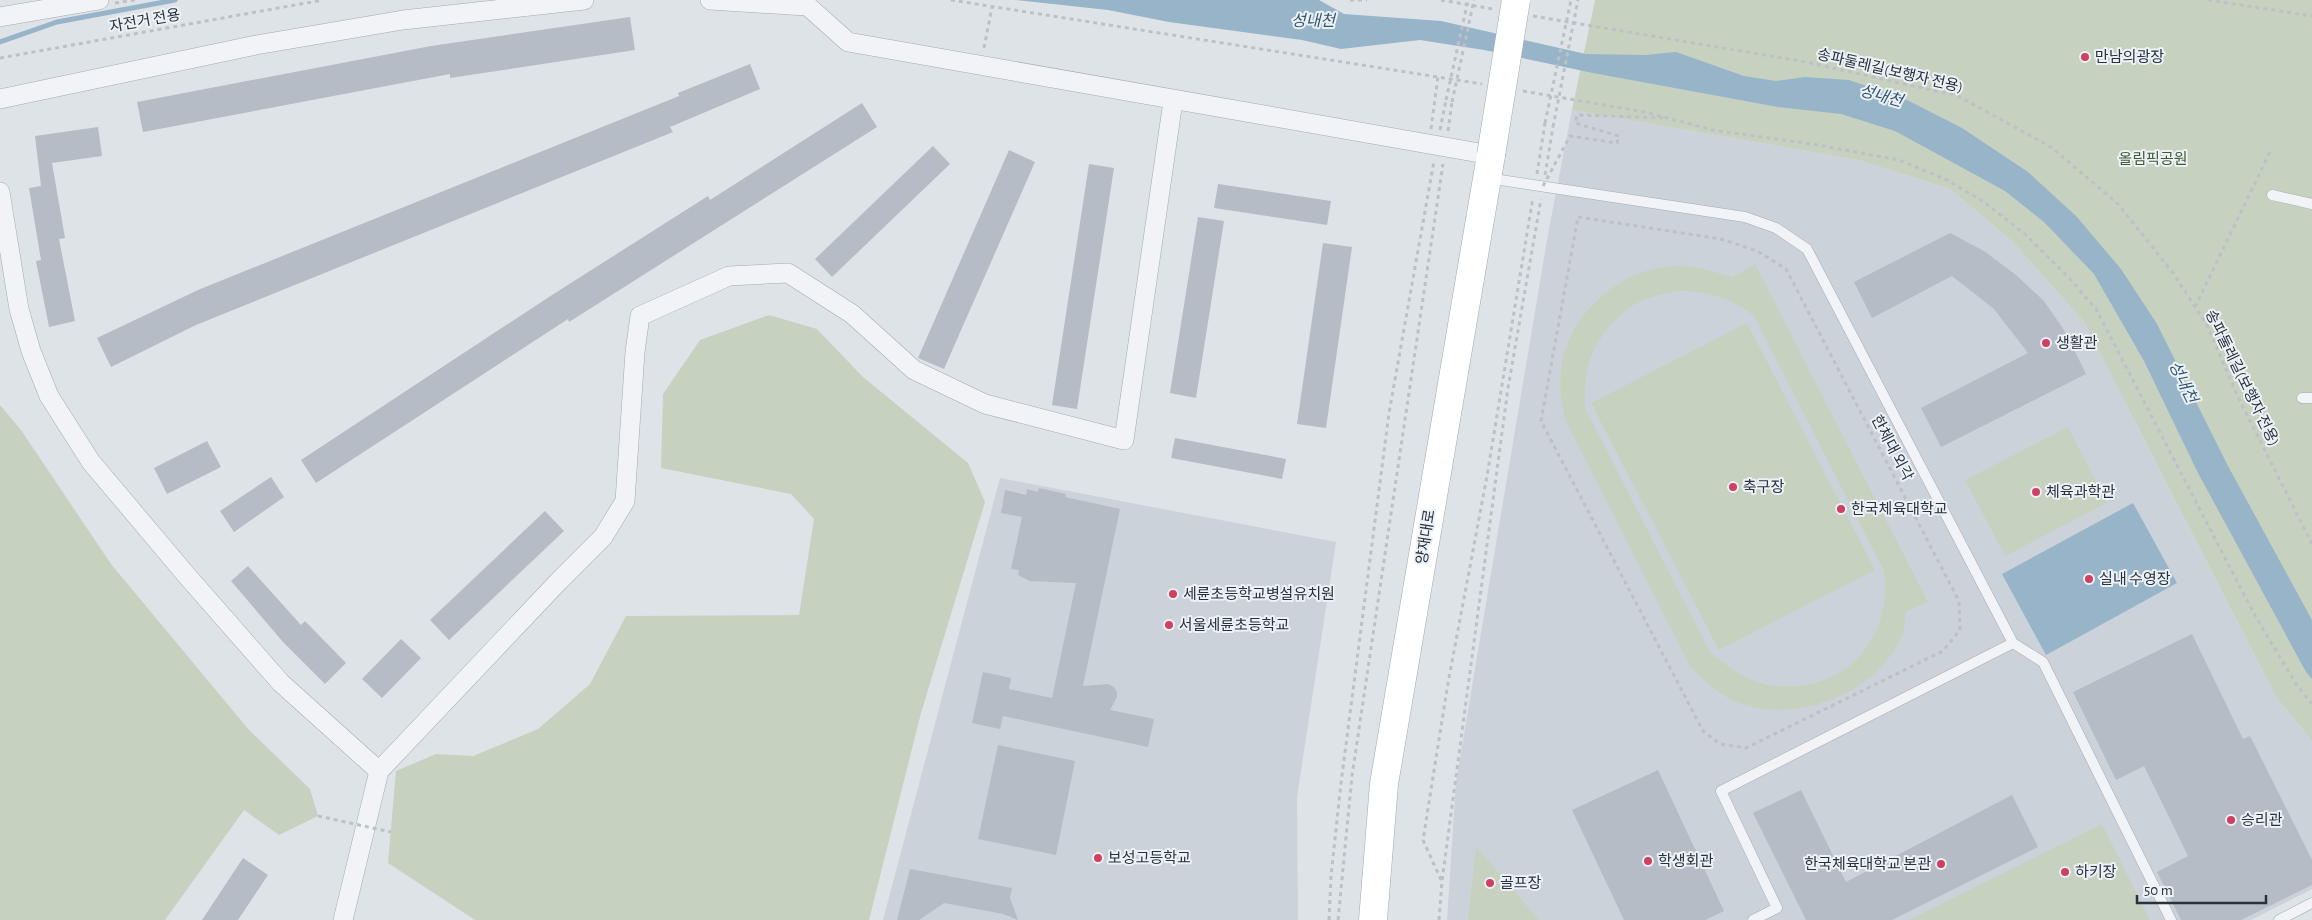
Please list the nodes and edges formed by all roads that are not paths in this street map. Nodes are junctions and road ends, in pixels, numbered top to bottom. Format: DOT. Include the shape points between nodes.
graph roads {
  1 [pos="99,0"];
  2 [pos="584,0"];
  3 [pos="710,0"];
  4 [pos="804,3"];
  5 [pos="1514,8"];
  6 [pos="0,17"];
  7 [pos="0,99"];
  8 [pos="1173,100"];
  9 [pos="1489,166"];
  10 [pos="0,192"];
  11 [pos="2272,195"];
  12 [pos="2312,204"];
  13 [pos="2013,643"];
  14 [pos="379,771"];
  15 [pos="2312,903"];
  16 [pos="343,920"];
  17 [pos="1373,920"];
  18 [pos="1753,920"];
  19 [pos="2171,920"];
  20 [pos="2279,920"];
  1 -- 6 [label="street"];
  2 -- 7 [label="street" via="393,22 256,45"];
  3 -- 4 [label="street"];
  4 -- 8 [label="street" via="848,42"];
  5 -- 9 [label="main road, 양재대로, bridge"];
  8 -- 9 [label="street" via="1433,145"];
  8 -- 14 [label="street" via="1124,440 985,404 914,370 852,314 788,273 729,276 640,316 625,501 603,538"];
  9 -- 13 [label="lane" via="1539,186 1745,217 1776,228 1807,249"];
  9 -- 17 [label="main road, 양재대로" via="1384,784"];
  10 -- 14 [label="street" via="19,309 31,351 49,396 86,455 281,683"];
  11 -- 12 [label="lane"];
  13 -- 18 [label="lane" via="1721,790 1777,908"];
  13 -- 19 [label="lane" via="2043,662"];
  14 -- 16 [label="street"];
  15 -- 20 [label="lane"];
}
